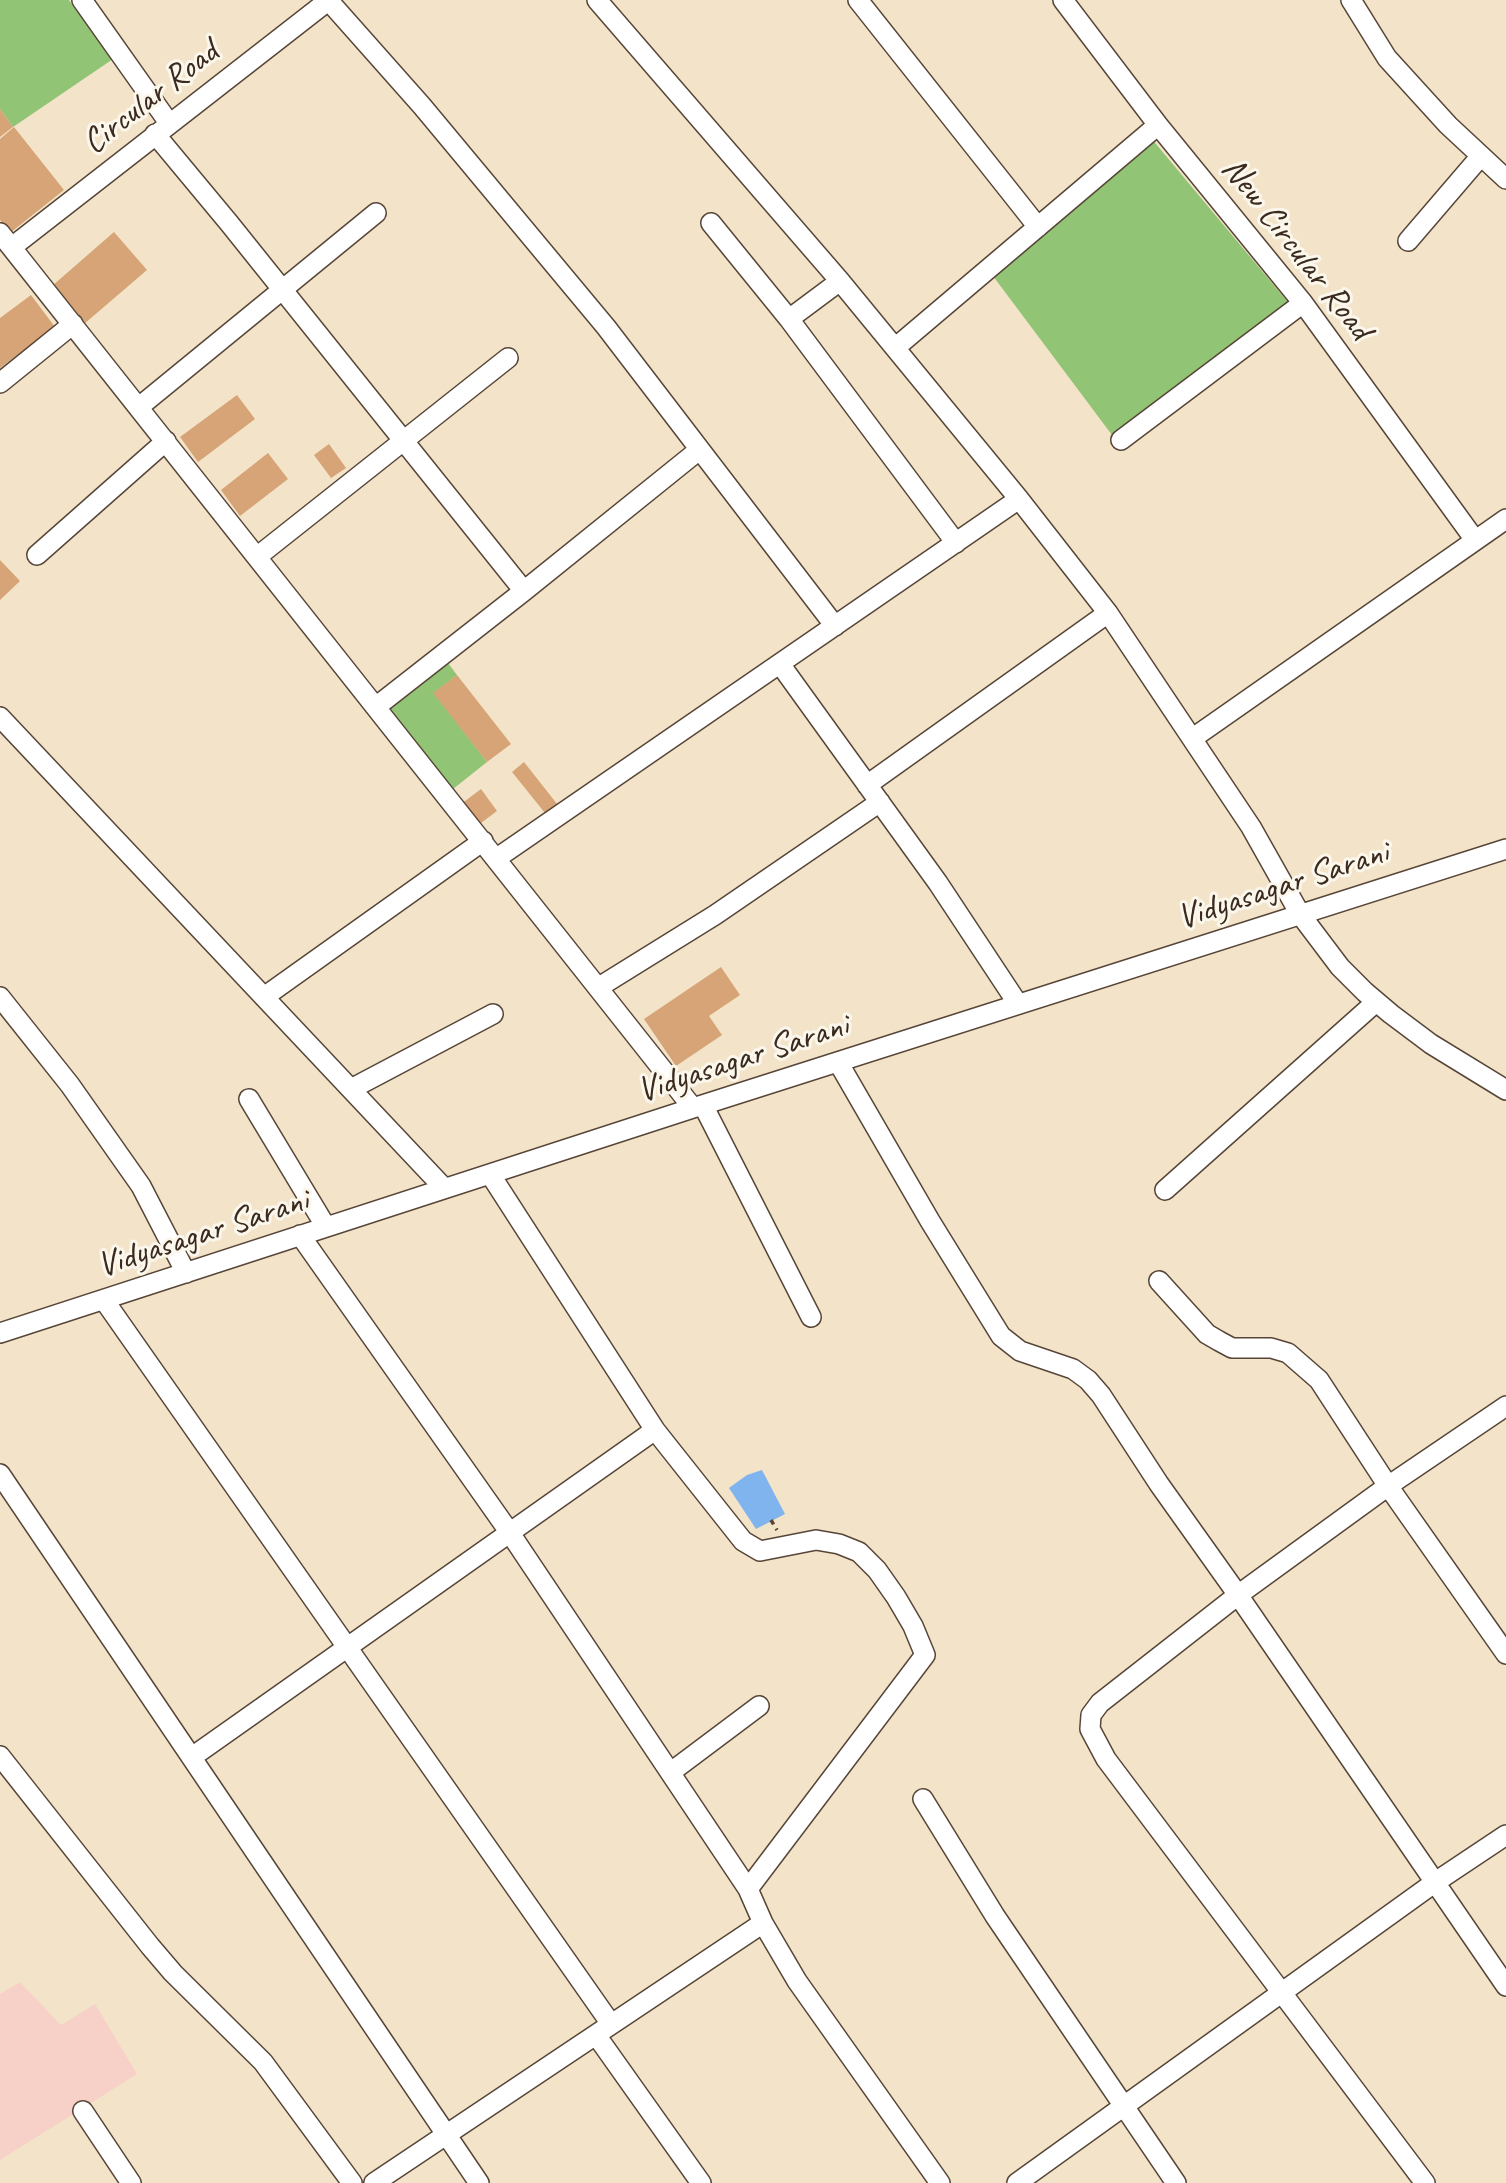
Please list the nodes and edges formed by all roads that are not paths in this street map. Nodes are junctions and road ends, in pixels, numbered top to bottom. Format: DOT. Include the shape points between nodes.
graph roads {
  1 [pos="82,0"];
  2 [pos="328,0"];
  3 [pos="597,0"];
  4 [pos="858,0"];
  5 [pos="1063,0"];
  6 [pos="1351,0"];
  7 [pos="1158,125"];
  8 [pos="162,129"];
  9 [pos="1480,157"];
  10 [pos="1506,179"];
  11 [pos="376,213"];
  12 [pos="710,223"];
  13 [pos="1038,227"];
  14 [pos="6,240"];
  15 [pos="1408,241"];
  16 [pos="840,281"];
  17 [pos="283,290"];
  18 [pos="1303,303"];
  19 [pos="789,319"];
  20 [pos="73,324"];
  21 [pos="895,348"];
  22 [pos="508,358"];
  23 [pos="0,383"];
  24 [pos="139,407"];
  25 [pos="1121,440"];
  26 [pos="166,441"];
  27 [pos="404,441"];
  28 [pos="699,450"];
  29 [pos="1019,499"];
  30 [pos="1506,519"];
  31 [pos="1475,540"];
  32 [pos="956,542"];
  33 [pos="37,555"];
  34 [pos="258,556"];
  35 [pos="524,591"];
  36 [pos="1108,612"];
  37 [pos="835,626"];
  38 [pos="780,664"];
  39 [pos="377,706"];
  40 [pos="0,717"];
  41 [pos="1193,738"];
  42 [pos="867,785"];
  43 [pos="880,802"];
  44 [pos="484,841"];
  45 [pos="1506,849"];
  46 [pos="497,858"];
  47 [pos="1300,914"];
  48 [pos="599,987"];
  49 [pos="0,997"];
  50 [pos="264,997"];
  51 [pos="1376,1002"];
  52 [pos="1018,1004"];
  53 [pos="493,1014"];
  54 [pos="838,1062"];
  55 [pos="351,1089"];
  56 [pos="1506,1090"];
  57 [pos="249,1099"];
  58 [pos="698,1107"];
  59 [pos="490,1174"];
  60 [pos="444,1188"];
  61 [pos="1165,1190"];
  62 [pos="326,1227"];
  63 [pos="300,1236"];
  64 [pos="186,1273"];
  65 [pos="1159,1281"];
  66 [pos="104,1300"];
  67 [pos="811,1317"];
  68 [pos="0,1334"];
  69 [pos="1506,1406"];
  70 [pos="655,1430"];
  71 [pos="0,1474"];
  72 [pos="1388,1486"];
  73 [pos="510,1533"];
  74 [pos="1238,1595"];
  75 [pos="348,1647"];
  76 [pos="1506,1654"];
  77 [pos="759,1706"];
  78 [pos="0,1756"];
  79 [pos="192,1757"];
  80 [pos="671,1772"];
  81 [pos="923,1799"];
  82 [pos="1506,1835"];
  83 [pos="1434,1883"];
  84 [pos="748,1889"];
  85 [pos="763,1923"];
  86 [pos="1506,1986"];
  87 [pos="1283,1993"];
  88 [pos="604,2029"];
  89 [pos="1123,2107"];
  90 [pos="83,2111"];
  91 [pos="447,2134"];
  92 [pos="131,2183"];
  93 [pos="352,2183"];
  94 [pos="374,2183"];
  95 [pos="480,2183"];
  96 [pos="701,2183"];
  97 [pos="940,2183"];
  98 [pos="1017,2183"];
  99 [pos="1176,2183"];
  100 [pos="1425,2183"];
  1 -- 8 [label="street"];
  2 -- 8 [label="street, Circular Road"];
  2 -- 28 [label="street" via="606,327"];
  3 -- 16 [label="street"];
  4 -- 13 [label="street"];
  5 -- 7 [label="street, New Circular Road"];
  6 -- 9 [label="street" via="1387,58"];
  7 -- 13 [label="street"];
  7 -- 18 [label="street, New Circular Road"];
  8 -- 14 [label="street, Circular Road"];
  8 -- 17 [label="street"];
  9 -- 10 [label="street"];
  9 -- 15 [label="street"];
  11 -- 17 [label="street"];
  12 -- 19 [label="street"];
  13 -- 21 [label="street"];
  14 -- 20 [label="street"];
  16 -- 19 [label="street"];
  16 -- 21 [label="street"];
  17 -- 24 [label="street"];
  17 -- 27 [label="street"];
  18 -- 25 [label="street"];
  18 -- 31 [label="street, New Circular Road"];
  19 -- 32 [label="street"];
  20 -- 23 [label="street"];
  20 -- 24 [label="street"];
  21 -- 29 [label="street"];
  22 -- 27 [label="street"];
  24 -- 26 [label="street"];
  26 -- 33 [label="street"];
  26 -- 34 [label="street"];
  27 -- 34 [label="street"];
  27 -- 35 [label="street"];
  28 -- 35 [label="street"];
  28 -- 37 [label="street"];
  29 -- 32 [label="street"];
  29 -- 36 [label="street"];
  30 -- 31 [label="street"];
  31 -- 41 [label="street"];
  32 -- 37 [label="street"];
  34 -- 39 [label="street"];
  35 -- 39 [label="street"];
  36 -- 41 [label="street"];
  36 -- 42 [label="street"];
  37 -- 38 [label="street"];
  38 -- 42 [label="street"];
  38 -- 46 [label="street"];
  39 -- 44 [label="street"];
  40 -- 50 [label="street"];
  41 -- 47 [label="street"];
  42 -- 43 [label="street"];
  43 -- 48 [label="street" via="715,915"];
  43 -- 52 [label="street"];
  44 -- 46 [label="street"];
  44 -- 50 [label="street"];
  45 -- 47 [label="street, Vidyasagar Sarani"];
  46 -- 48 [label="street"];
  47 -- 51 [label="street" via="1340,967"];
  47 -- 52 [label="street, Vidyasagar Sarani"];
  48 -- 58 [label="street"];
  49 -- 64 [label="street" via="141,1186"];
  50 -- 55 [label="street"];
  51 -- 56 [label="street" via="1431,1044"];
  51 -- 61 [label="street"];
  52 -- 54 [label="street, Vidyasagar Sarani"];
  53 -- 55 [label="street"];
  54 -- 58 [label="street, Vidyasagar Sarani"];
  54 -- 74 [label="street" via="1001,1336 1020,1351 1073,1369 1088,1380"];
  55 -- 60 [label="street"];
  57 -- 62 [label="street"];
  58 -- 59 [label="street, Vidyasagar Sarani"];
  58 -- 67 [label="street"];
  59 -- 60 [label="street, Vidyasagar Sarani"];
  59 -- 70 [label="street"];
  60 -- 62 [label="street, Vidyasagar Sarani"];
  62 -- 63 [label="street, Vidyasagar Sarani"];
  63 -- 64 [label="street, Vidyasagar Sarani"];
  63 -- 73 [label="street"];
  64 -- 66 [label="street, Vidyasagar Sarani"];
  65 -- 72 [label="street" via="1208,1334 1231,1348 1271,1348 1300,1362 1319,1380"];
  66 -- 68 [label="street, Vidyasagar Sarani"];
  66 -- 75 [label="street"];
  69 -- 72 [label="street"];
  70 -- 73 [label="street"];
  70 -- 84 [label="street" via="752,1548 769,1550 816,1540 859,1552 895,1597 925,1655"];
  71 -- 79 [label="street"];
  72 -- 74 [label="street"];
  72 -- 76 [label="street"];
  73 -- 75 [label="street"];
  73 -- 80 [label="street"];
  74 -- 83 [label="street"];
  74 -- 87 [label="street" via="1100,1703 1091,1715 1090,1729 1106,1759"];
  75 -- 79 [label="street"];
  75 -- 88 [label="street"];
  77 -- 80 [label="street"];
  78 -- 93 [label="street" via="165,1964 263,2062"];
  79 -- 91 [label="street"];
  80 -- 84 [label="street"];
  81 -- 89 [label="street"];
  82 -- 83 [label="street"];
  83 -- 86 [label="street"];
  83 -- 87 [label="street"];
  84 -- 85 [label="street"];
  85 -- 88 [label="street"];
  85 -- 97 [label="street" via="818,2012"];
  87 -- 89 [label="street"];
  87 -- 100 [label="street"];
  88 -- 91 [label="street"];
  88 -- 96 [label="street"];
  89 -- 98 [label="street"];
  89 -- 99 [label="street"];
  90 -- 92 [label="street"];
  91 -- 94 [label="street"];
  91 -- 95 [label="street"];
}
